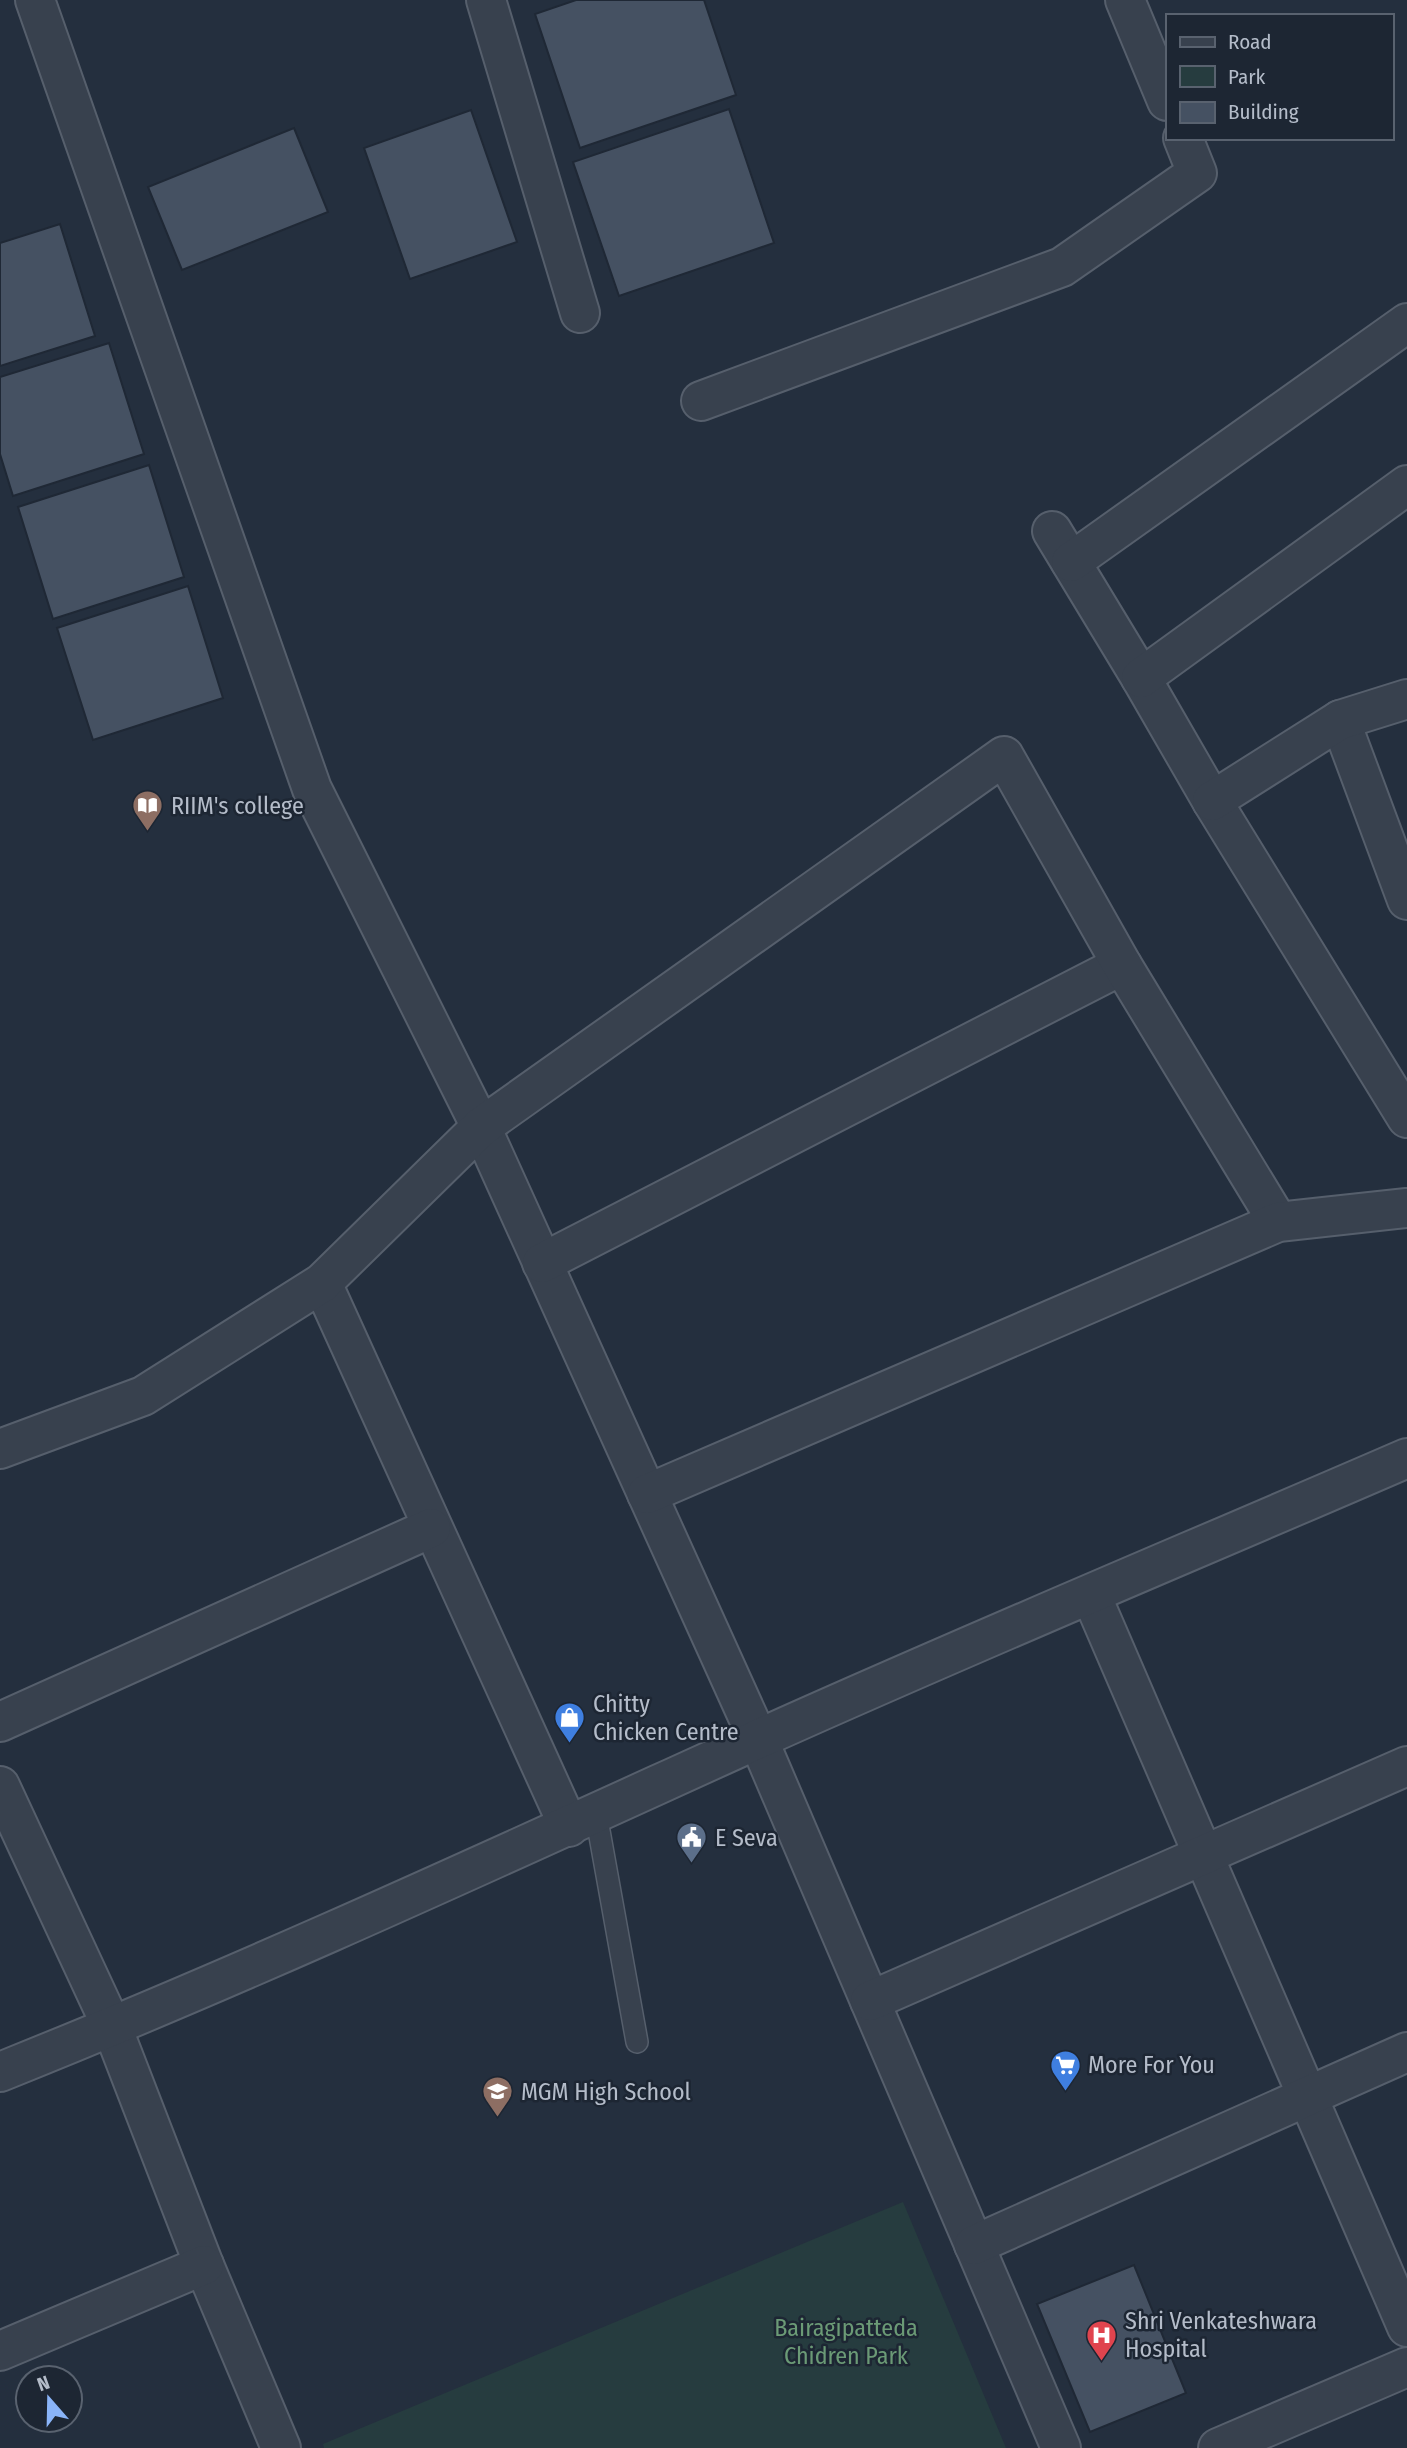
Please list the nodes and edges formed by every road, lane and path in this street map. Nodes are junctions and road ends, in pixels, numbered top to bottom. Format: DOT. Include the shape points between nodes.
graph roads {
  1 [pos="35,0"];
  2 [pos="486,0"];
  3 [pos="1125,0"];
  4 [pos="1166,99"];
  5 [pos="1184,140"];
  6 [pos="580,313"];
  7 [pos="1407,323"];
  8 [pos="701,401"];
  9 [pos="1407,485"];
  10 [pos="1052,531"];
  11 [pos="1071,562"];
  12 [pos="1141,678"];
  13 [pos="1407,699"];
  14 [pos="1340,720"];
  15 [pos="1212,801"];
  16 [pos="1407,900"];
  17 [pos="1122,965"];
  18 [pos="1407,1118"];
  19 [pos="481,1127"];
  20 [pos="1407,1208"];
  21 [pos="1279,1222"];
  22 [pos="542,1263"];
  23 [pos="322,1283"];
  24 [pos="0,1449"];
  25 [pos="1407,1458"];
  26 [pos="647,1494"];
  27 [pos="431,1528"];
  28 [pos="1091,1595"];
  29 [pos="0,1722"];
  30 [pos="758,1739"];
  31 [pos="1407,1766"];
  32 [pos="0,1786"];
  33 [pos="583,1820"];
  34 [pos="1203,1855"];
  35 [pos="870,2001"];
  36 [pos="112,2028"];
  37 [pos="637,2042"];
  38 [pos="1407,2052"];
  39 [pos="0,2072"];
  40 [pos="1308,2097"];
  41 [pos="974,2245"];
  42 [pos="204,2265"];
  43 [pos="1407,2327"];
  44 [pos="0,2351"];
  45 [pos="1407,2367"];
  46 [pos="281,2448"];
  47 [pos="1061,2448"];
  48 [pos="1218,2448"];
  1 -- 19 [label="street" via="312,789"];
  2 -- 6 [label="street"];
  3 -- 4 [label="street"];
  5 -- 8 [label="street" via="1197,173 1062,267"];
  7 -- 11 [label="street"];
  9 -- 12 [label="street"];
  10 -- 11 [label="street"];
  11 -- 12 [label="street"];
  12 -- 15 [label="street"];
  13 -- 14 [label="street"];
  14 -- 15 [label="street"];
  14 -- 16 [label="street"];
  15 -- 18 [label="street"];
  17 -- 19 [label="street" via="1004,756"];
  17 -- 21 [label="street"];
  17 -- 22 [label="street"];
  19 -- 22 [label="street"];
  19 -- 23 [label="street"];
  20 -- 21 [label="street"];
  21 -- 26 [label="street"];
  22 -- 26 [label="street"];
  23 -- 24 [label="street" via="143,1396"];
  23 -- 27 [label="street"];
  25 -- 28 [label="street"];
  26 -- 30 [label="street"];
  27 -- 29 [label="street"];
  27 -- 33 [label="street"];
  28 -- 30 [label="street"];
  28 -- 34 [label="street"];
  30 -- 33 [label="street"];
  30 -- 35 [label="street"];
  31 -- 34 [label="street"];
  32 -- 36 [label="street"];
  33 -- 36 [label="street"];
  33 -- 37 [label="lane"];
  34 -- 35 [label="street"];
  34 -- 40 [label="street"];
  35 -- 41 [label="street"];
  36 -- 39 [label="street"];
  36 -- 42 [label="street"];
  38 -- 40 [label="street"];
  40 -- 41 [label="street"];
  40 -- 43 [label="street"];
  41 -- 47 [label="street"];
  42 -- 44 [label="street"];
  42 -- 46 [label="street"];
  45 -- 48 [label="street"];
}
